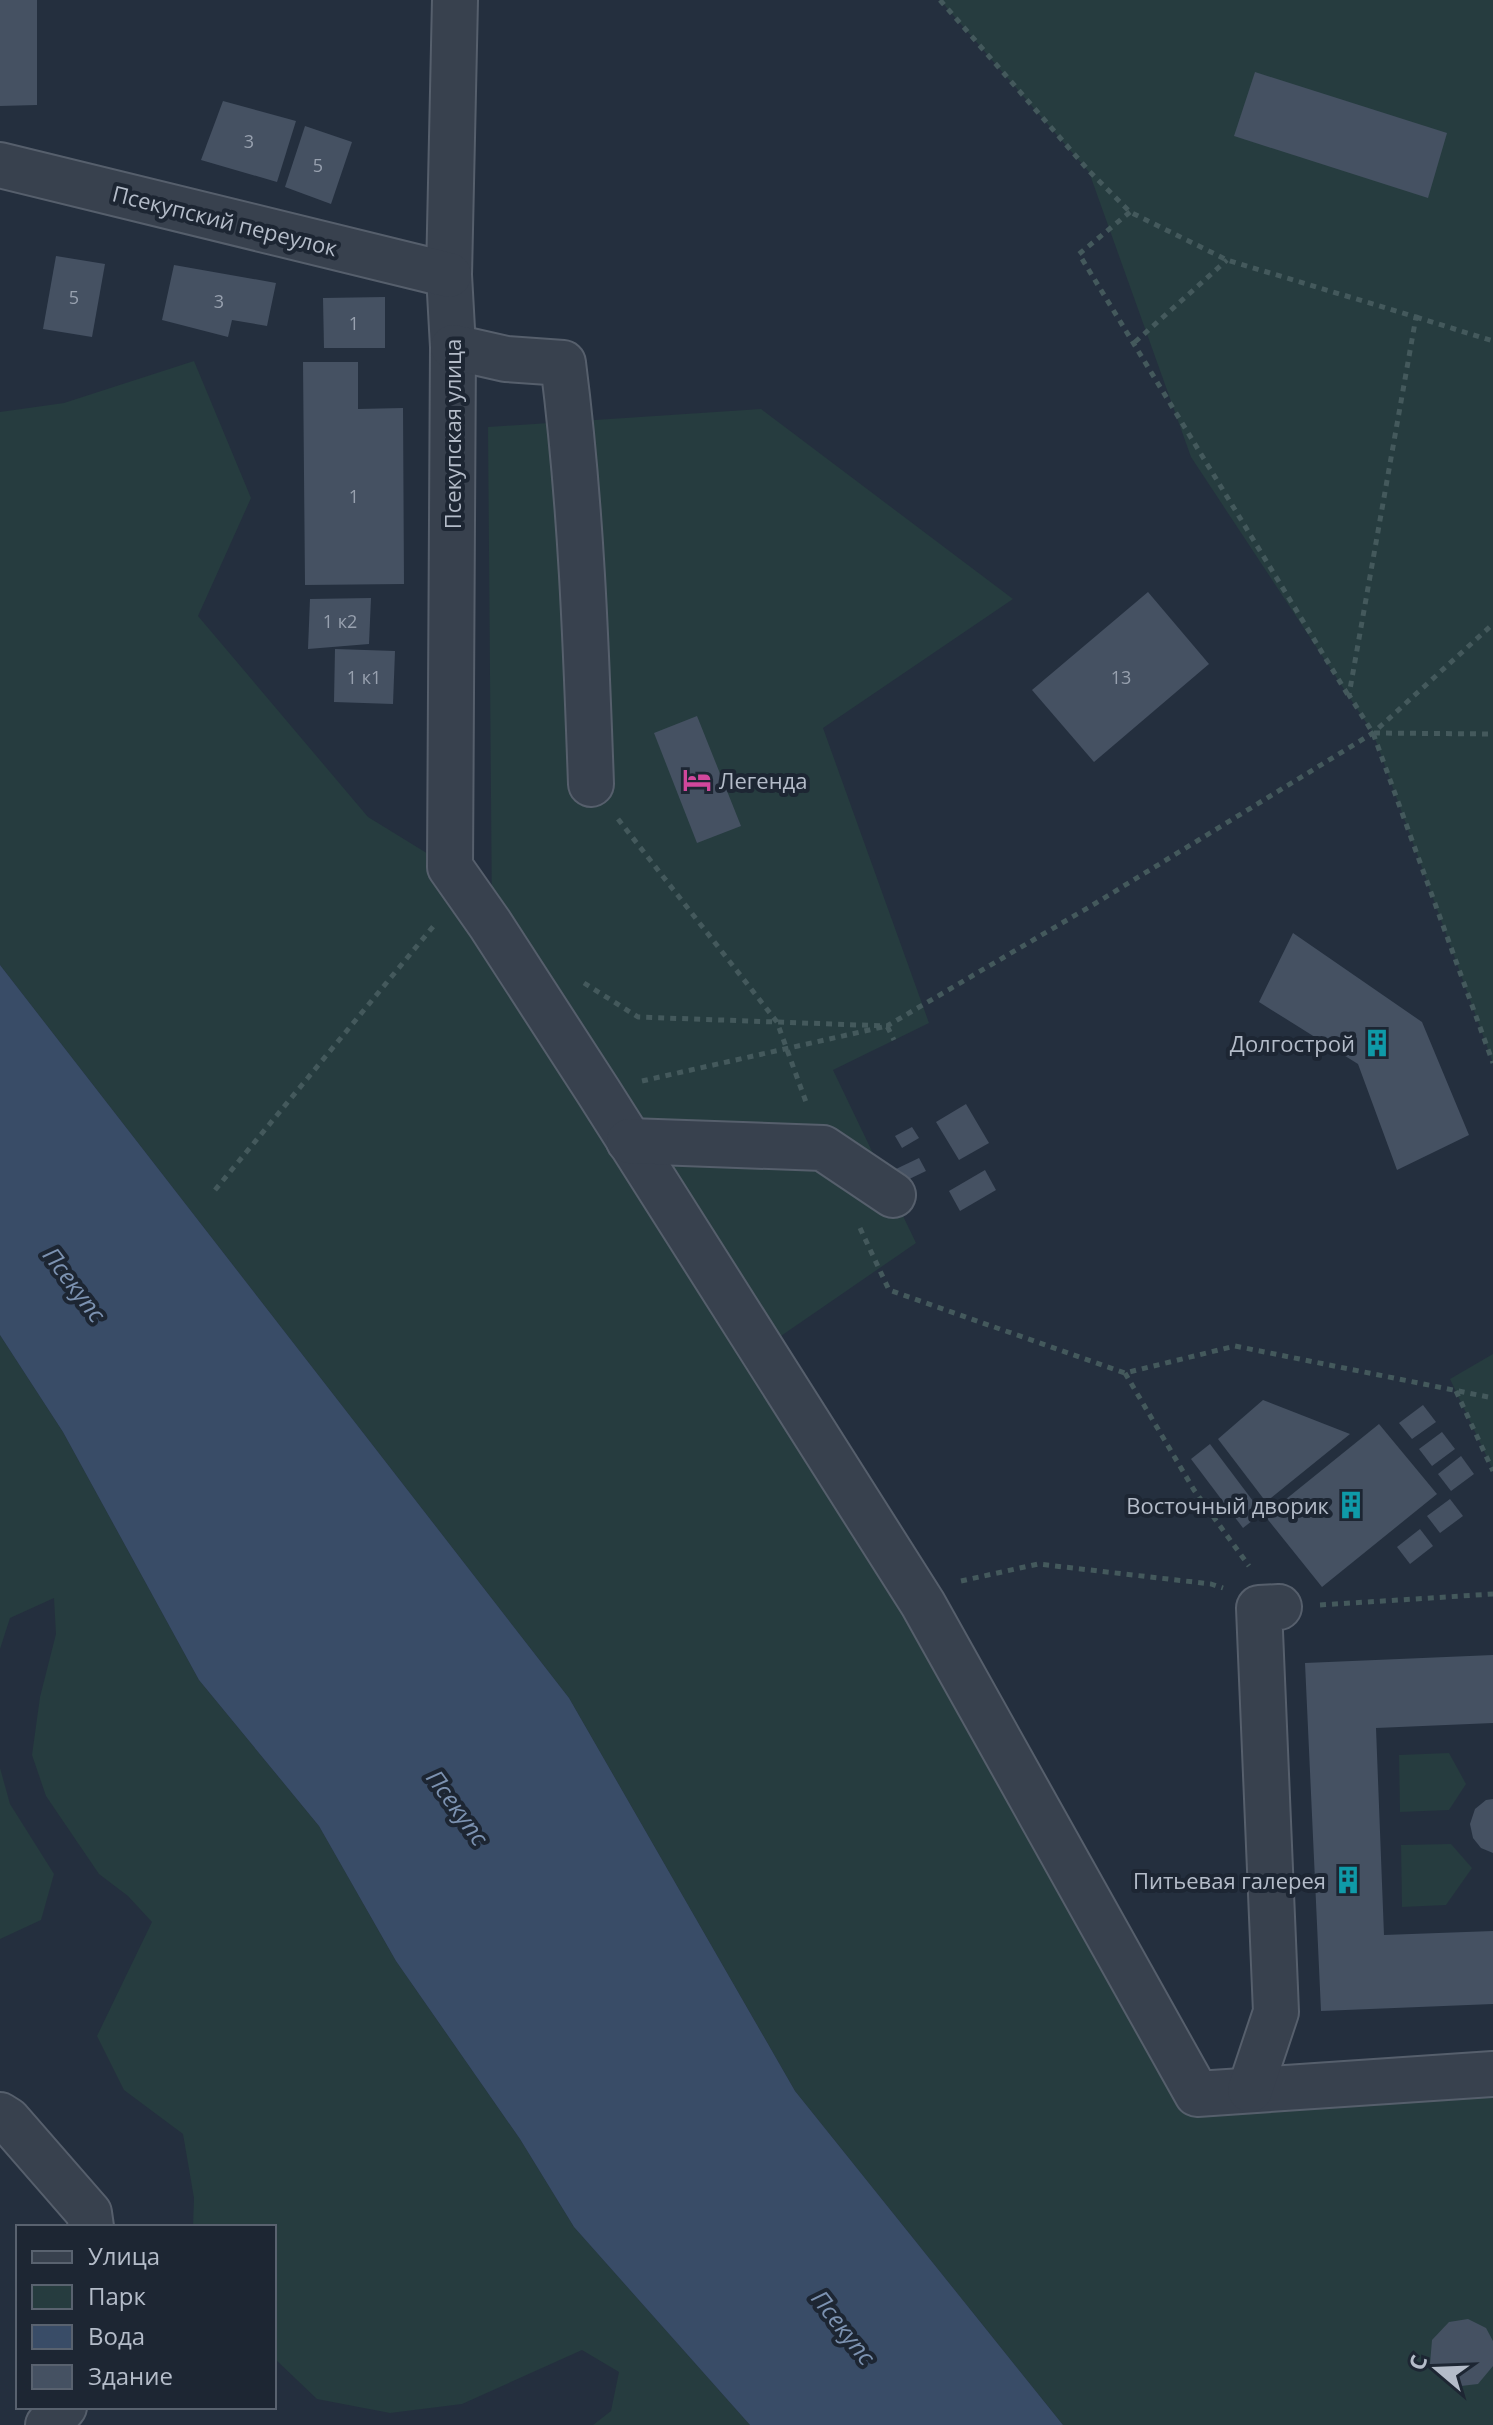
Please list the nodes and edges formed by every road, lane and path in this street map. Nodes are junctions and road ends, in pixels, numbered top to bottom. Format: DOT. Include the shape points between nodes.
graph roads {
  1 [pos="455,0"];
  2 [pos="940,0"];
  3 [pos="0,165"];
  4 [pos="1130,212"];
  5 [pos="1227,260"];
  6 [pos="449,275"];
  7 [pos="1416,317"];
  8 [pos="1493,341"];
  9 [pos="1135,342"];
  10 [pos="453,347"];
  11 [pos="1493,624"];
  12 [pos="1349,695"];
  13 [pos="1373,733"];
  14 [pos="1493,734"];
  15 [pos="591,784"];
  16 [pos="457,878"];
  17 [pos="571,976"];
  18 [pos="777,1022"];
  19 [pos="887,1026"];
  20 [pos="894,1040"];
  21 [pos="786,1049"];
  22 [pos="1493,1063"];
  23 [pos="598,1091"];
  24 [pos="629,1141"];
  25 [pos="823,1148"];
  26 [pos="215,1190"];
  27 [pos="893,1195"];
  28 [pos="856,1219"];
  29 [pos="1125,1373"];
  30 [pos="1455,1390"];
  31 [pos="1493,1398"];
  32 [pos="1493,1471"];
  33 [pos="1493,1594"];
  34 [pos="923,1604"];
  35 [pos="1279,1607"];
  36 [pos="1493,2074"];
  37 [pos="1250,2090"];
  38 [pos="0,2115"];
  39 [pos="91,2225"];
  40 [pos="62,2409"];
  41 [pos="48,2425"];
  1 -- 6 [label="street, Псекупская улица"];
  2 -- 4 [label="path"];
  3 -- 6 [label="street, Псекупский переулок"];
  4 -- 5 [label="path"];
  4 -- 9 [label="path" via="1079,254"];
  5 -- 7 [label="path"];
  5 -- 9 [label="path"];
  6 -- 10 [label="street, Псекупская улица"];
  7 -- 8 [label="path"];
  7 -- 12 [label="path"];
  9 -- 12 [label="path"];
  10 -- 15 [label="street" via="506,359 563,363 571,422 580,662"];
  10 -- 16 [label="street, Псекупская улица"];
  11 -- 13 [label="path"];
  12 -- 13 [label="path"];
  13 -- 14 [label="path"];
  13 -- 19 [label="path"];
  13 -- 22 [label="path"];
  15 -- 18 [label="path"];
  16 -- 23 [label="street"];
  16 -- 26 [label="path"];
  17 -- 18 [label="path" via="638,1017"];
  18 -- 19 [label="path"];
  18 -- 21 [label="path"];
  19 -- 20 [label="path"];
  19 -- 21 [label="path"];
  21 -- 23 [label="path"];
  21 -- 25 [label="path"];
  23 -- 24 [label="street"];
  24 -- 25 [label="street"];
  24 -- 34 [label="street"];
  25 -- 27 [label="street"];
  28 -- 29 [label="path" via="889,1290"];
  29 -- 30 [label="path" via="1235,1346"];
  29 -- 35 [label="path" via="1194,1490"];
  30 -- 31 [label="path"];
  30 -- 32 [label="path"];
  33 -- 35 [label="path"];
  34 -- 35 [label="path" via="962,1580 1038,1564 1211,1584"];
  34 -- 37 [label="street" via="1197,2094"];
  35 -- 37 [label="street" via="1259,1608 1276,2012"];
  36 -- 37 [label="street"];
  38 -- 39 [label="street" via="89,2213"];
  40 -- 41 [label="street"];
}
